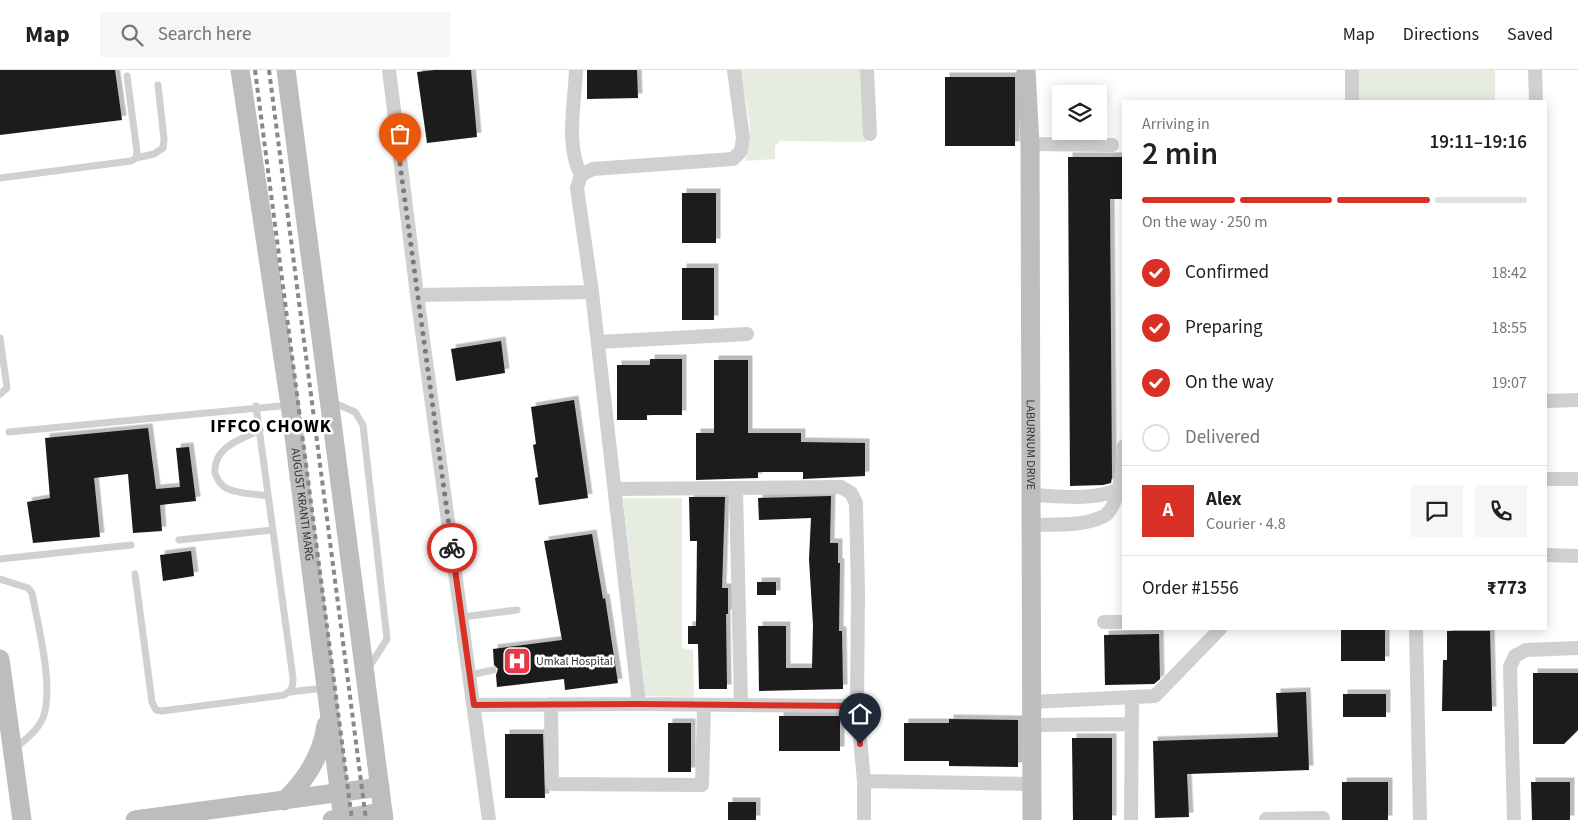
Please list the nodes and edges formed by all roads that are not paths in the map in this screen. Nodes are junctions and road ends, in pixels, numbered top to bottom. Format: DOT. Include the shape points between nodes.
graph roads {
  1 [pos="240,70"];
  2 [pos="286,70"];
  3 [pos="389,70"];
  4 [pos="576,70"];
  5 [pos="734,70"];
  6 [pos="867,70"];
  7 [pos="1026,70"];
  8 [pos="1352,70"];
  9 [pos="1535,70"];
  10 [pos="127,76"];
  11 [pos="158,85"];
  12 [pos="1352,100"];
  13 [pos="1536,100"];
  14 [pos="870,134"];
  15 [pos="1030,144"];
  16 [pos="1112,145"];
  17 [pos="136,158"];
  18 [pos="581,175"];
  19 [pos="0,178"];
  20 [pos="592,292"];
  21 [pos="417,295"];
  22 [pos="747,334"];
  23 [pos="0,338"];
  24 [pos="598,342"];
  25 [pos="0,394"];
  26 [pos="1578,400"];
  27 [pos="329,401"];
  28 [pos="1547,401"];
  29 [pos="290,404"];
  30 [pos="256,406"];
  31 [pos="260,430"];
  32 [pos="9,432"];
  33 [pos="1122,475"];
  34 [pos="1547,479"];
  35 [pos="1578,479"];
  36 [pos="736,488"];
  37 [pos="615,489"];
  38 [pos="1117,490"];
  39 [pos="1031,495"];
  40 [pos="268,496"];
  41 [pos="1031,525"];
  42 [pos="273,530"];
  43 [pos="179,540"];
  44 [pos="130,545"];
  45 [pos="1547,555"];
  46 [pos="1578,556"];
  47 [pos="0,560"];
  48 [pos="135,574"];
  49 [pos="0,579"];
  50 [pos="518,610"];
  51 [pos="462,617"];
  52 [pos="1104,622"];
  53 [pos="1122,622"];
  54 [pos="1219,630"];
  55 [pos="1416,630"];
  56 [pos="1578,648"];
  57 [pos="0,659"];
  58 [pos="493,670"];
  59 [pos="365,672"];
  60 [pos="470,675"];
  61 [pos="326,688"];
  62 [pos="290,692"];
  63 [pos="1132,697"];
  64 [pos="1032,702"];
  65 [pos="551,704"];
  66 [pos="639,704"];
  67 [pos="474,705"];
  68 [pos="704,705"];
  69 [pos="741,705"];
  70 [pos="857,706"];
  71 [pos="328,707"];
  72 [pos="1132,724"];
  73 [pos="1032,725"];
  74 [pos="11,750"];
  75 [pos="864,781"];
  76 [pos="1032,784"];
  77 [pos="380,787"];
  78 [pos="339,792"];
  79 [pos="284,801"];
  80 [pos="384,816"];
  81 [pos="339,819"];
  82 [pos="1266,819"];
  83 [pos="22,820"];
  84 [pos="134,820"];
  85 [pos="489,820"];
  86 [pos="864,820"];
  87 [pos="1032,820"];
  88 [pos="1131,820"];
  89 [pos="1323,820"];
  90 [pos="1420,820"];
  91 [pos="1514,820"];
  1 -- 29 [label="main road, AUGUST KRANTI MARG"];
  2 -- 27 [label="main road"];
  3 -- 21 [label="street"];
  4 -- 18 [label="street" via="572,142 575,164"];
  5 -- 18 [label="street" via="743,138 741,151 733,159 593,168"];
  6 -- 14 [label="street"];
  7 -- 15 [label="main road, LABURNUM DRIVE"];
  8 -- 12 [label="street"];
  9 -- 13 [label="street"];
  10 -- 17 [label="lane"];
  11 -- 17 [label="lane" via="163,148 154,154"];
  15 -- 16 [label="street"];
  15 -- 39 [label="main road, LABURNUM DRIVE"];
  17 -- 19 [label="lane" via="132,162"];
  18 -- 20 [label="street" via="577,188"];
  20 -- 21 [label="street"];
  20 -- 24 [label="street"];
  21 -- 51 [label="street"];
  22 -- 24 [label="street"];
  23 -- 25 [label="lane" via="7,388"];
  24 -- 37 [label="street"];
  26 -- 28 [label="street"];
  27 -- 59 [label="main road"];
  27 -- 59 [label="lane" via="355,412 363,425 387,639"];
  29 -- 30 [label="lane"];
  29 -- 61 [label="main road, AUGUST KRANTI MARG"];
  30 -- 31 [label="lane"];
  30 -- 32 [label="lane"];
  31 -- 40 [label="lane"];
  31 -- 40 [label="lane" via="229,444 218,455 216,478 226,488"];
  33 -- 38 [label="street"];
  34 -- 35 [label="street"];
  36 -- 37 [label="street"];
  36 -- 69 [label="street"];
  36 -- 70 [label="street" via="841,487 851,493 856,503"];
  37 -- 66 [label="street"];
  38 -- 39 [label="street" via="1106,495"];
  38 -- 41 [label="street" via="1105,515 1082,523"];
  39 -- 41 [label="main road, LABURNUM DRIVE"];
  40 -- 42 [label="lane"];
  41 -- 64 [label="main road, LABURNUM DRIVE"];
  42 -- 43 [label="lane"];
  42 -- 62 [label="lane" via="293,678"];
  44 -- 47 [label="lane"];
  45 -- 46 [label="street"];
  48 -- 62 [label="lane" via="152,702 156,710"];
  49 -- 74 [label="lane" via="28,588 32,593 46,691 45,713 34,732"];
  50 -- 51 [label="lane"];
  51 -- 60 [label="street"];
  52 -- 53 [label="street"];
  54 -- 63 [label="street" via="1155,696"];
  55 -- 90 [label="street"];
  56 -- 91 [label="street" via="1526,650 1515,656 1510,667"];
  57 -- 74 [label="main road"];
  58 -- 60 [label="lane"];
  59 -- 77 [label="main road"];
  60 -- 67 [label="street"];
  61 -- 62 [label="lane"];
  61 -- 71 [label="main road, AUGUST KRANTI MARG"];
  63 -- 64 [label="street"];
  63 -- 72 [label="street"];
  64 -- 73 [label="main road, LABURNUM DRIVE"];
  65 -- 66 [label="street"];
  65 -- 67 [label="street"];
  65 -- 68 [label="street" via="552,784 702,785"];
  66 -- 68 [label="street"];
  67 -- 85 [label="street"];
  68 -- 69 [label="street"];
  69 -- 70 [label="street"];
  70 -- 75 [label="street"];
  71 -- 78 [label="main road, AUGUST KRANTI MARG"];
  71 -- 79 [label="main road" via="325,737 315,764 301,785"];
  72 -- 73 [label="street"];
  72 -- 88 [label="street"];
  73 -- 76 [label="main road, LABURNUM DRIVE"];
  74 -- 83 [label="main road"];
  75 -- 76 [label="street"];
  75 -- 86 [label="street"];
  76 -- 87 [label="main road, LABURNUM DRIVE"];
  77 -- 78 [label="main road"];
  77 -- 80 [label="main road"];
  78 -- 79 [label="main road"];
  78 -- 81 [label="main road, AUGUST KRANTI MARG"];
  79 -- 84 [label="main road"];
  80 -- 81 [label="main road"];
  82 -- 89 [label="street"];
}
